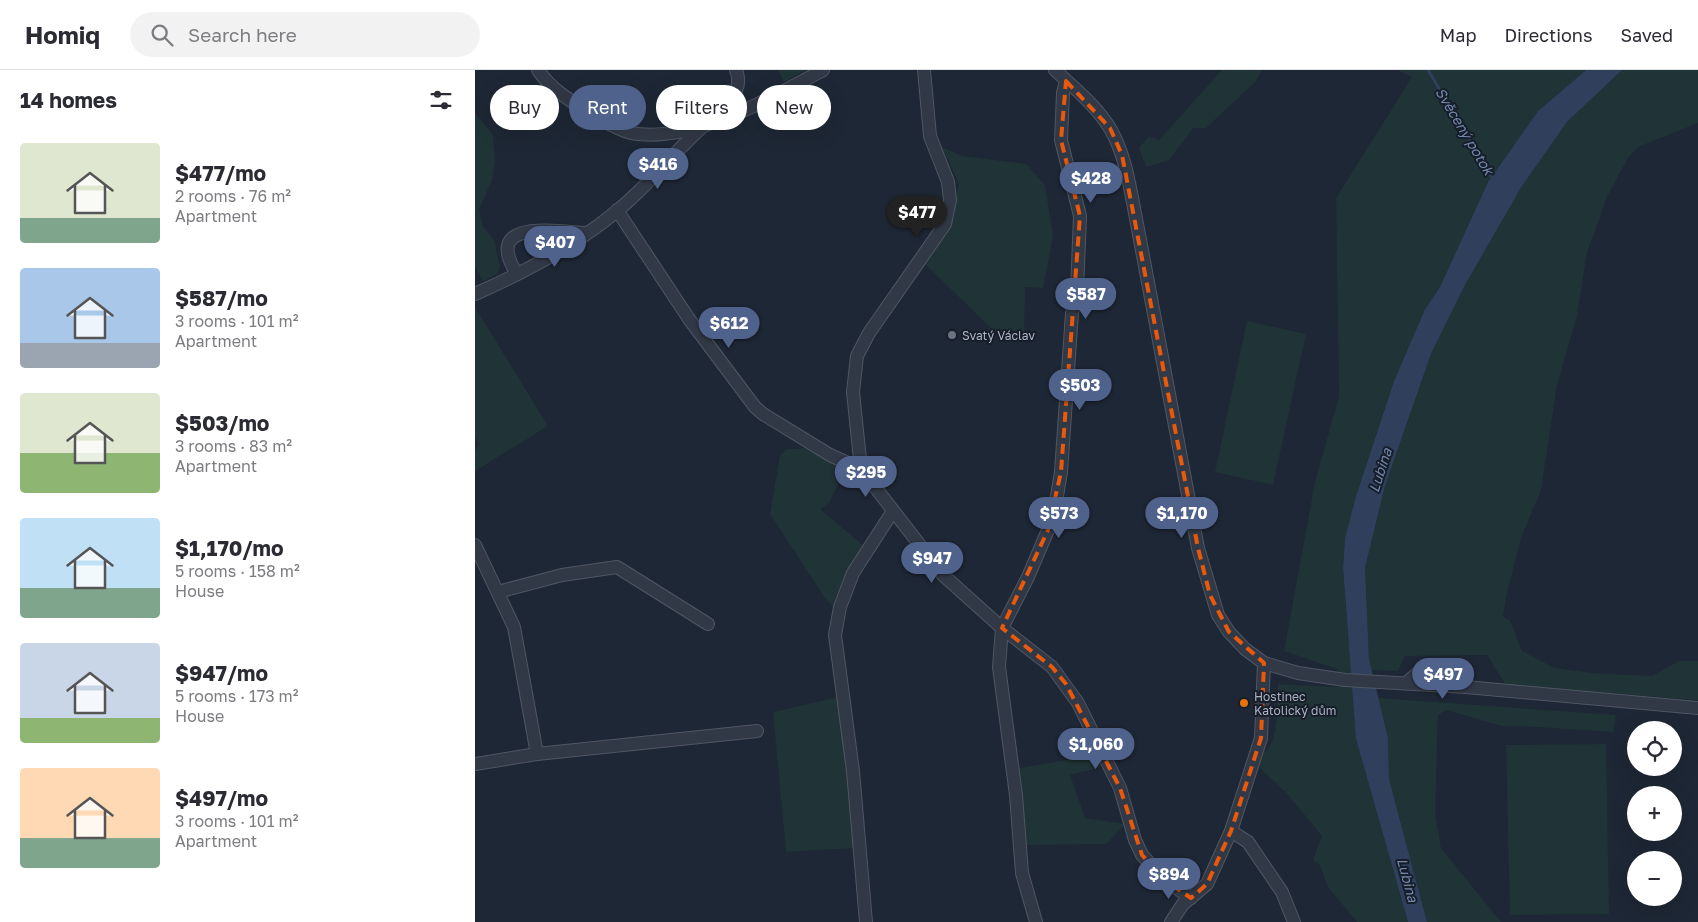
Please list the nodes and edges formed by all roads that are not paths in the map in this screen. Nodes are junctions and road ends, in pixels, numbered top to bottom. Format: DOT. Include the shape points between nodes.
graph roads {
  1 [pos="538,70"];
  2 [pos="736,70"];
  3 [pos="823,70"];
  4 [pos="924,70"];
  5 [pos="1055,70"];
  6 [pos="1066,81"];
  7 [pos="739,85"];
  8 [pos="747,107"];
  9 [pos="683,130"];
  10 [pos="699,130"];
  11 [pos="617,210"];
  12 [pos="586,234"];
  13 [pos="517,274"];
  14 [pos="475,294"];
  15 [pos="861,469"];
  16 [pos="893,510"];
  17 [pos="475,545"];
  18 [pos="498,592"];
  19 [pos="708,624"];
  20 [pos="1002,628"];
  21 [pos="1264,663"];
  22 [pos="1406,683"];
  23 [pos="1466,688"];
  24 [pos="1698,708"];
  25 [pos="757,731"];
  26 [pos="537,754"];
  27 [pos="475,764"];
  28 [pos="1231,831"];
  29 [pos="1191,898"];
  30 [pos="866,922"];
  31 [pos="1036,922"];
  32 [pos="1171,922"];
  33 [pos="1294,922"];
  1 -- 9 [label="street" via="560,93 621,130 648,134"];
  2 -- 7 [label="street"];
  3 -- 8 [label="street"];
  4 -- 15 [label="street" via="930,136 948,182 950,200 945,224 873,326 857,356 853,392"];
  5 -- 6 [label="street"];
  6 -- 20 [label="street" via="1061,140 1080,216 1061,472 1048,530 1029,577"];
  6 -- 21 [label="street" via="1110,128 1122,155 1197,548 1210,595 1229,632"];
  10 -- 11 [label="street"];
  11 -- 12 [label="street"];
  11 -- 15 [label="street" via="684,312 755,407 830,455"];
  12 -- 13 [label="street"];
  12 -- 13 [label="street" via="547,231 523,232 516,236 508,242 506,253"];
  13 -- 14 [label="street"];
  15 -- 16 [label="street"];
  16 -- 20 [label="street" via="943,575"];
  16 -- 30 [label="street" via="853,573 840,607 835,635 851,754"];
  17 -- 18 [label="street"];
  18 -- 19 [label="street" via="562,575 617,567"];
  18 -- 26 [label="street" via="514,627"];
  20 -- 29 [label="street" via="1052,667 1066,684 1120,788 1142,855 1166,881"];
  20 -- 31 [label="street" via="999,667 1016,795 1017,836 1024,883"];
  21 -- 22 [label="street" via="1298,673 1345,680"];
  21 -- 28 [label="street" via="1261,738"];
  22 -- 23 [label="street"];
  22 -- 23 [label="street" via="1426,666 1455,668"];
  23 -- 24 [label="street"];
  25 -- 26 [label="street"];
  26 -- 27 [label="street"];
  28 -- 29 [label="street" via="1207,884"];
  28 -- 33 [label="street" via="1248,842 1282,892"];
  29 -- 32 [label="street"];
}
